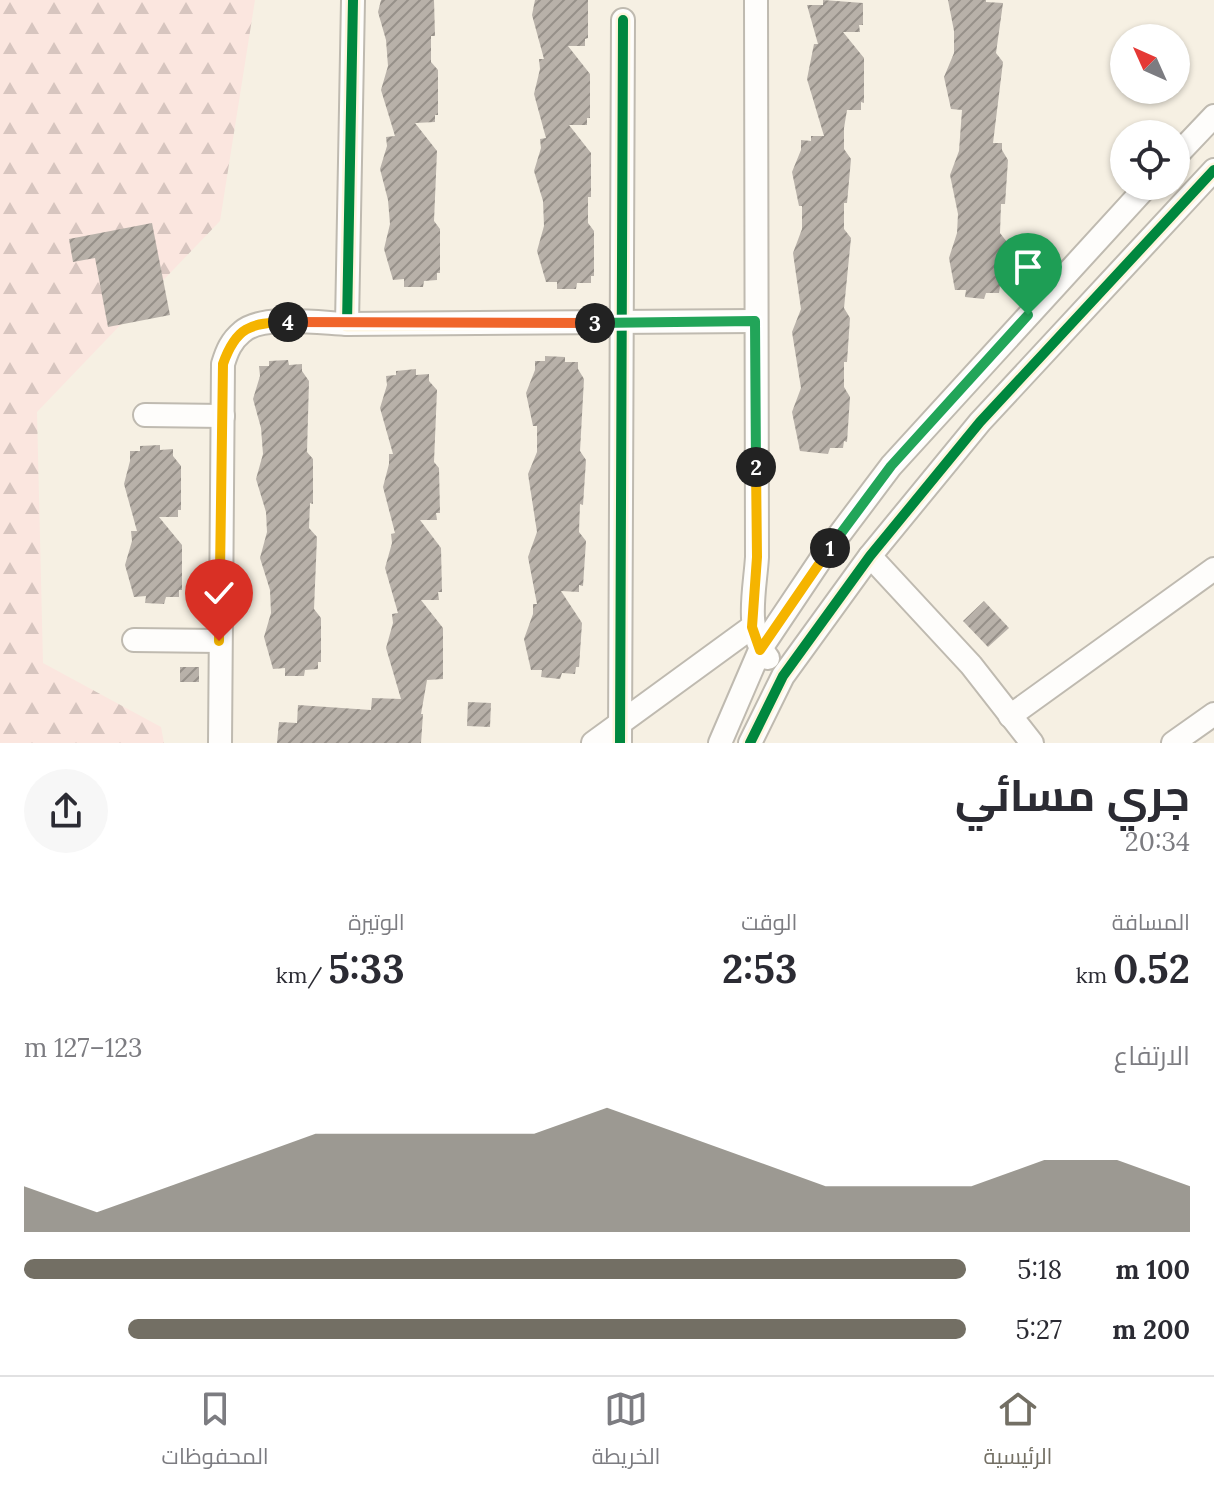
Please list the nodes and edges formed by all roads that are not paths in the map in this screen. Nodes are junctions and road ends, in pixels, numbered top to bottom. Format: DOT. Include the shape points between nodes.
graph roads {
  1 [pos="353,0"];
  2 [pos="756,0"];
  3 [pos="623,20"];
  4 [pos="1214,116"];
  5 [pos="1190,141"];
  6 [pos="1214,170"];
  7 [pos="1134,200"];
  8 [pos="755,321"];
  9 [pos="623,323"];
  10 [pos="347,324"];
  11 [pos="145,415"];
  12 [pos="223,416"];
  13 [pos="870,556"];
  14 [pos="1214,569"];
  15 [pos="752,627"];
  16 [pos="134,640"];
  17 [pos="219,641"];
  18 [pos="760,650"];
  19 [pos="783,676"];
  20 [pos="1214,714"];
  21 [pos="1010,716"];
  22 [pos="620,732"];
  23 [pos="220,743"];
  24 [pos="593,743"];
  25 [pos="720,743"];
  26 [pos="750,743"];
  27 [pos="1032,743"];
  28 [pos="1173,743"];
  1 -- 10 [label="street"];
  2 -- 8 [label="street"];
  3 -- 9 [label="street"];
  4 -- 5 [label="street"];
  6 -- 13 [label="street" via="980,422"];
  7 -- 18 [label="street" via="891,466"];
  8 -- 9 [label="street"];
  8 -- 15 [label="street" via="757,557"];
  9 -- 10 [label="street"];
  9 -- 22 [label="street"];
  10 -- 12 [label="street" via="264,323 244,329 230,344 223,364"];
  11 -- 12 [label="street"];
  12 -- 17 [label="street"];
  13 -- 19 [label="street"];
  13 -- 21 [label="street" via="971,665"];
  14 -- 21 [label="street"];
  15 -- 18 [label="street"];
  15 -- 22 [label="street"];
  16 -- 17 [label="street"];
  17 -- 23 [label="street"];
  18 -- 19 [label="street"];
  18 -- 25 [label="street"];
  19 -- 26 [label="street"];
  20 -- 28 [label="street"];
  21 -- 27 [label="street"];
  22 -- 24 [label="street"];
}
